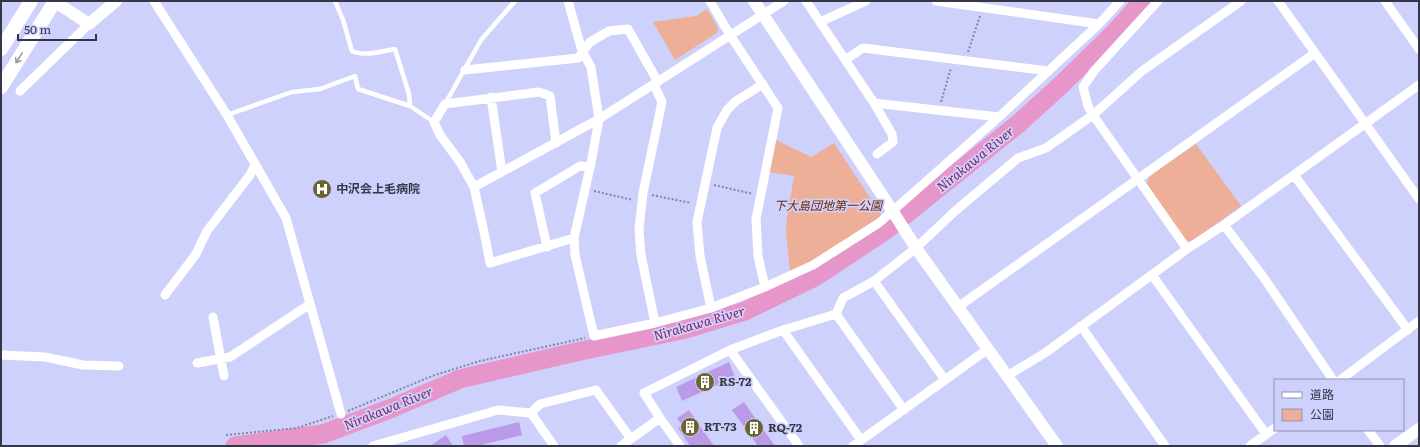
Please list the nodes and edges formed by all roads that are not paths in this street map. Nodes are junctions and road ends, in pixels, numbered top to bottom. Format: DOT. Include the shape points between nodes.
graph roads {
  1 [pos="31,1"];
  2 [pos="54,1"];
  3 [pos="116,1"];
  4 [pos="154,1"];
  5 [pos="334,1"];
  6 [pos="515,1"];
  7 [pos="568,1"];
  8 [pos="710,1"];
  9 [pos="754,1"];
  10 [pos="784,1"];
  11 [pos="806,1"];
  12 [pos="866,1"];
  13 [pos="936,1"];
  14 [pos="1120,1"];
  15 [pos="1158,1"];
  16 [pos="1241,1"];
  17 [pos="1278,1"];
  18 [pos="1386,1"];
  19 [pos="763,14"];
  20 [pos="820,22"];
  21 [pos="89,24"];
  22 [pos="1098,24"];
  23 [pos="730,35"];
  24 [pos="1,49"];
  25 [pos="1419,49"];
  26 [pos="582,51"];
  27 [pos="1315,53"];
  28 [pos="845,60"];
  29 [pos="465,70"];
  30 [pos="1049,71"];
  31 [pos="656,83"];
  32 [pos="763,84"];
  33 [pos="1419,85"];
  34 [pos="1,87"];
  35 [pos="20,91"];
  36 [pos="491,97"];
  37 [pos="874,103"];
  38 [pos="445,104"];
  39 [pos="410,106"];
  40 [pos="227,115"];
  41 [pos="1093,115"];
  42 [pos="1000,117"];
  43 [pos="599,119"];
  44 [pos="434,122"];
  45 [pos="1364,124"];
  46 [pos="556,143"];
  47 [pos="877,154"];
  48 [pos="255,164"];
  49 [pos="590,166"];
  50 [pos="502,172"];
  51 [pos="1294,175"];
  52 [pos="1138,179"];
  53 [pos="474,187"];
  54 [pos="1419,199"];
  55 [pos="1224,225"];
  56 [pos="574,238"];
  57 [pos="546,247"];
  58 [pos="916,248"];
  59 [pos="1187,249"];
  60 [pos="1152,275"];
  61 [pos="874,280"];
  62 [pos="765,287"];
  63 [pos="164,295"];
  64 [pos="310,304"];
  65 [pos="958,306"];
  66 [pos="711,308"];
  67 [pos="836,314"];
  68 [pos="213,317"];
  69 [pos="1419,321"];
  70 [pos="655,323"];
  71 [pos="1081,326"];
  72 [pos="783,330"];
  73 [pos="1408,330"];
  74 [pos="988,348"];
  75 [pos="730,350"];
  76 [pos="1,355"];
  77 [pos="221,358"];
  78 [pos="197,364"];
  79 [pos="119,366"];
  80 [pos="224,376"];
  81 [pos="1007,376"];
  82 [pos="1332,379"];
  83 [pos="1341,379"];
  84 [pos="945,380"];
  85 [pos="904,410"];
  86 [pos="531,412"];
  87 [pos="341,414"];
  88 [pos="660,418"];
  89 [pos="1274,429"];
  90 [pos="1419,429"];
  91 [pos="1369,431"];
  92 [pos="1266,434"];
  93 [pos="631,439"];
  94 [pos="861,440"];
  95 [pos="373,446"];
  96 [pos="554,446"];
  97 [pos="621,446"];
  98 [pos="680,446"];
  99 [pos="799,446"];
  100 [pos="852,446"];
  101 [pos="1057,446"];
  102 [pos="1165,446"];
  103 [pos="1250,446"];
  104 [pos="1380,446"];
  105 [pos="1395,446"];
  1 -- 24 [label="main road"];
  2 -- 21 [label="street"];
  2 -- 34 [label="main road, one-way"];
  3 -- 21 [label="street"];
  4 -- 40 [label="street"];
  5 -- 39 [label="lane" via="343,20 352,51 368,53 395,49 409,94"];
  6 -- 29 [label="lane" via="481,40"];
  7 -- 26 [label="street"];
  8 -- 23 [label="street"];
  9 -- 19 [label="street"];
  10 -- 19 [label="street"];
  11 -- 20 [label="street"];
  12 -- 20 [label="street"];
  13 -- 22 [label="street"];
  14 -- 22 [label="street"];
  15 -- 41 [label="street" via="1094,71 1083,88"];
  16 -- 41 [label="street" via="1142,71"];
  17 -- 27 [label="street"];
  18 -- 25 [label="street"];
  19 -- 23 [label="street"];
  19 -- 58 [label="street"];
  20 -- 28 [label="street"];
  21 -- 35 [label="street"];
  22 -- 30 [label="street"];
  23 -- 31 [label="street"];
  23 -- 32 [label="street"];
  26 -- 29 [label="street" via="578,58"];
  26 -- 31 [label="street" via="590,42 609,31 628,29"];
  26 -- 43 [label="street" via="591,67"];
  27 -- 45 [label="street"];
  27 -- 52 [label="street"];
  28 -- 30 [label="street" via="863,48"];
  28 -- 37 [label="street"];
  29 -- 38 [label="lane"];
  30 -- 42 [label="street"];
  31 -- 43 [label="street"];
  31 -- 70 [label="street" via="662,102 639,229 641,255"];
  32 -- 62 [label="street" via="778,108 756,219 758,256"];
  32 -- 66 [label="street" via="736,101 727,110 717,128 697,222 700,256"];
  33 -- 45 [label="street"];
  36 -- 38 [label="street"];
  36 -- 46 [label="street" via="539,92 550,96"];
  36 -- 50 [label="street"];
  37 -- 42 [label="street"];
  37 -- 47 [label="street" via="892,134 893,142"];
  38 -- 44 [label="street"];
  39 -- 40 [label="lane" via="358,88 355,76 320,89 292,92"];
  39 -- 44 [label="lane"];
  40 -- 48 [label="street"];
  41 -- 52 [label="street"];
  41 -- 58 [label="street" via="1046,148 1018,158"];
  42 -- 62 [label="street" via="878,223 813,265"];
  43 -- 46 [label="street"];
  43 -- 49 [label="street"];
  44 -- 53 [label="street"];
  45 -- 51 [label="street"];
  45 -- 54 [label="street"];
  46 -- 50 [label="street"];
  48 -- 63 [label="street" via="250,175 207,231 196,254"];
  48 -- 64 [label="street" via="286,218"];
  49 -- 56 [label="street"];
  49 -- 57 [label="street" via="580,166 536,193"];
  50 -- 53 [label="street"];
  51 -- 55 [label="street"];
  51 -- 73 [label="street"];
  52 -- 59 [label="street"];
  52 -- 65 [label="street"];
  53 -- 57 [label="street" via="490,263"];
  55 -- 59 [label="street"];
  55 -- 82 [label="street" via="1264,278"];
  56 -- 57 [label="street"];
  56 -- 70 [label="street" via="575,255 594,336"];
  58 -- 61 [label="street"];
  58 -- 65 [label="street"];
  59 -- 60 [label="street"];
  60 -- 71 [label="street"];
  60 -- 92 [label="street"];
  61 -- 67 [label="street" via="843,298"];
  61 -- 84 [label="street"];
  62 -- 66 [label="street"];
  64 -- 77 [label="street" via="230,357"];
  64 -- 87 [label="street"];
  65 -- 74 [label="street"];
  66 -- 70 [label="street"];
  67 -- 72 [label="street"];
  67 -- 85 [label="street"];
  68 -- 77 [label="street"];
  69 -- 73 [label="street"];
  71 -- 81 [label="street" via="1045,353"];
  71 -- 102 [label="street"];
  72 -- 75 [label="street"];
  72 -- 94 [label="street"];
  73 -- 83 [label="street"];
  74 -- 81 [label="street"];
  74 -- 84 [label="street"];
  75 -- 88 [label="street" via="644,393"];
  75 -- 99 [label="street"];
  76 -- 79 [label="street" via="45,357 83,365"];
  77 -- 78 [label="street"];
  77 -- 80 [label="street"];
  81 -- 101 [label="street"];
  84 -- 85 [label="street"];
  85 -- 94 [label="street"];
  86 -- 93 [label="street" via="540,404 596,390"];
  86 -- 95 [label="street" via="498,410"];
  86 -- 96 [label="street"];
  88 -- 93 [label="street"];
  88 -- 98 [label="street"];
  89 -- 92 [label="street"];
  90 -- 105 [label="street"];
  91 -- 104 [label="street"];
  92 -- 103 [label="street"];
  93 -- 97 [label="street"];
  94 -- 100 [label="street"];
}
